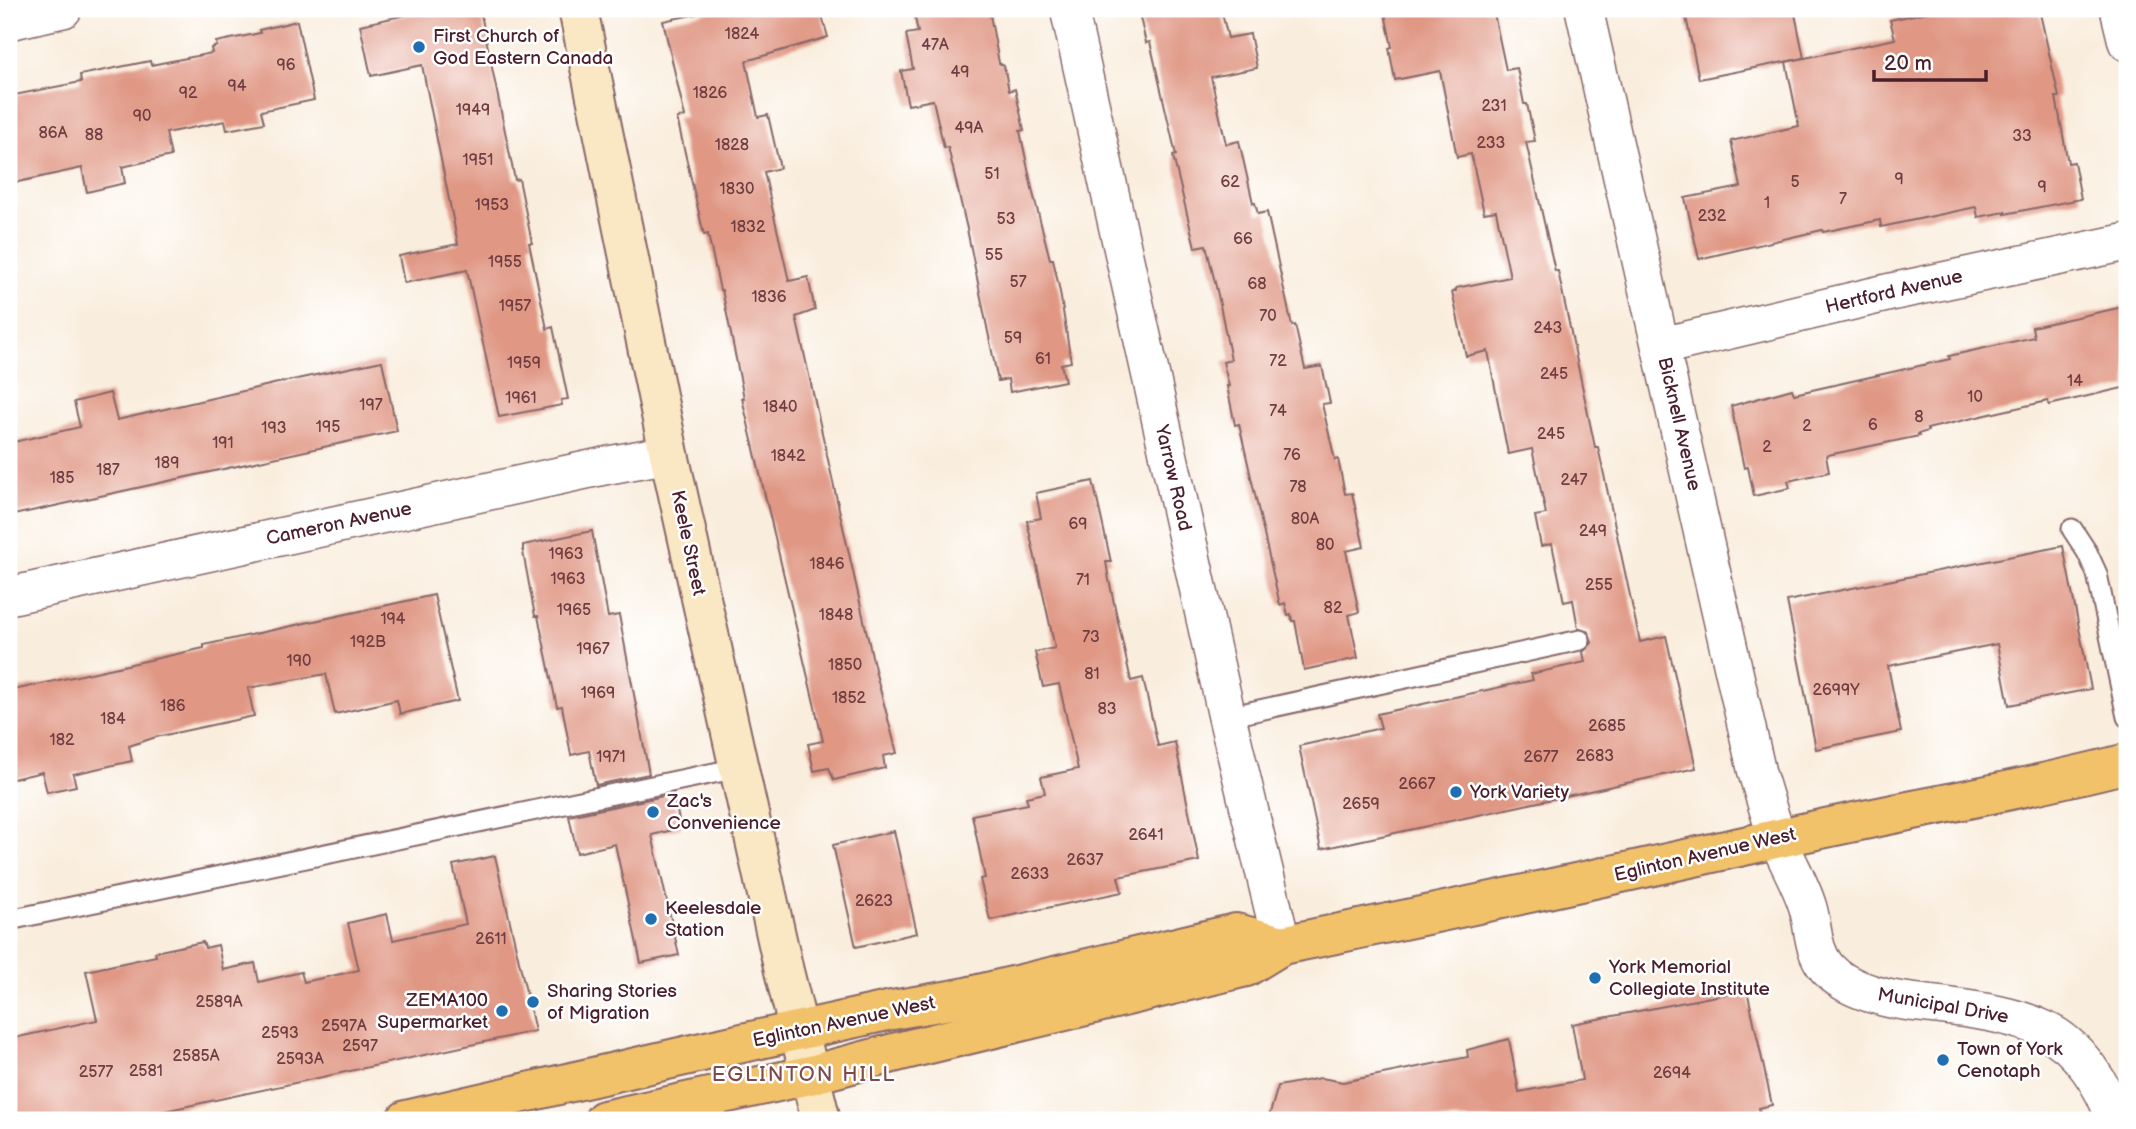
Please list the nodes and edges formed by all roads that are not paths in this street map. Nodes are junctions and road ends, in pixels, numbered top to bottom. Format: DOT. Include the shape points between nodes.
graph roads {
  1 [pos="63,9"];
  2 [pos="578,9"];
  3 [pos="1069,9"];
  4 [pos="1584,9"];
  5 [pos="2119,9"];
  6 [pos="9,21"];
  7 [pos="2127,42"];
  8 [pos="2127,242"];
  9 [pos="1662,346"];
  10 [pos="669,454"];
  11 [pos="2072,529"];
  12 [pos="9,596"];
  13 [pos="1580,640"];
  14 [pos="1227,717"];
  15 [pos="2127,717"];
  16 [pos="2127,763"];
  17 [pos="738,768"];
  18 [pos="1778,838"];
  19 [pos="9,920"];
  20 [pos="1282,945"];
  21 [pos="801,1031"];
  22 [pos="810,1075"];
  23 [pos="405,1120"];
  24 [pos="604,1120"];
  25 [pos="821,1120"];
  26 [pos="2115,1120"];
  1 -- 6 [label="street"];
  2 -- 10 [label="main road, Keele Street"];
  3 -- 14 [label="street, Yarrow Road"];
  4 -- 9 [label="street, Bicknell Avenue"];
  5 -- 7 [label="street"];
  8 -- 9 [label="street, Hertford Avenue"];
  9 -- 18 [label="street, Bicknell Avenue" via="1757,773"];
  10 -- 12 [label="street, Cameron Avenue"];
  10 -- 17 [label="main road, Keele Street"];
  11 -- 15 [label="lane" via="2097,574"];
  13 -- 14 [label="lane"];
  14 -- 20 [label="street, Yarrow Road"];
  16 -- 18 [label="main road, Eglinton Avenue West"];
  17 -- 19 [label="lane"];
  17 -- 21 [label="main road, Keele Street"];
  18 -- 20 [label="main road, Eglinton Avenue West"];
  18 -- 26 [label="street, Municipal Drive" via="1806,901 1820,958 1838,978 1898,1001 2007,1016 2047,1030 2089,1070 2104,1091"];
  20 -- 21 [label="main road, Eglinton Avenue West" via="1236,933"];
  20 -- 22 [label="main road, Eglinton Avenue West" via="1246,967"];
  21 -- 22 [label="main road, Keele Street"];
  21 -- 23 [label="main road, Eglinton Avenue West"];
  22 -- 24 [label="main road, Eglinton Avenue West"];
  22 -- 25 [label="main road, Keele Street"];
}
